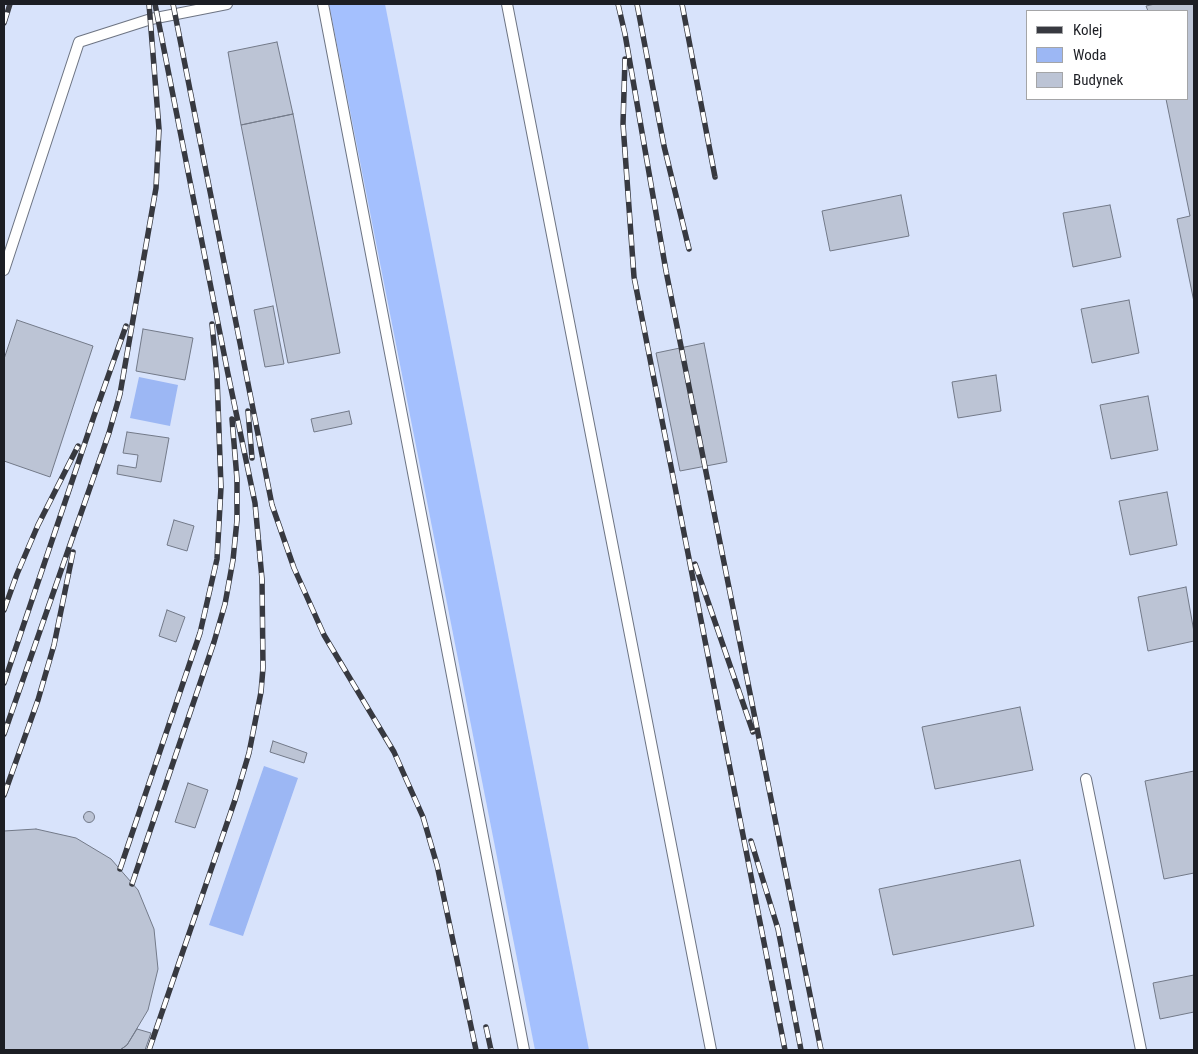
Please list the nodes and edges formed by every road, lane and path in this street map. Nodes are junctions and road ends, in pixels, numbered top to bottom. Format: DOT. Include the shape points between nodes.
graph roads {
  1 [pos="227,4"];
  2 [pos="323,4"];
  3 [pos="507,4"];
  4 [pos="4,270"];
  5 [pos="1086,779"];
  6 [pos="524,1050"];
  7 [pos="711,1050"];
  8 [pos="1141,1050"];
  1 -- 4 [label="lane" via="151,19 79,42"];
  2 -- 6 [label="lane"];
  3 -- 7 [label="lane"];
  5 -- 8 [label="lane"];
}
